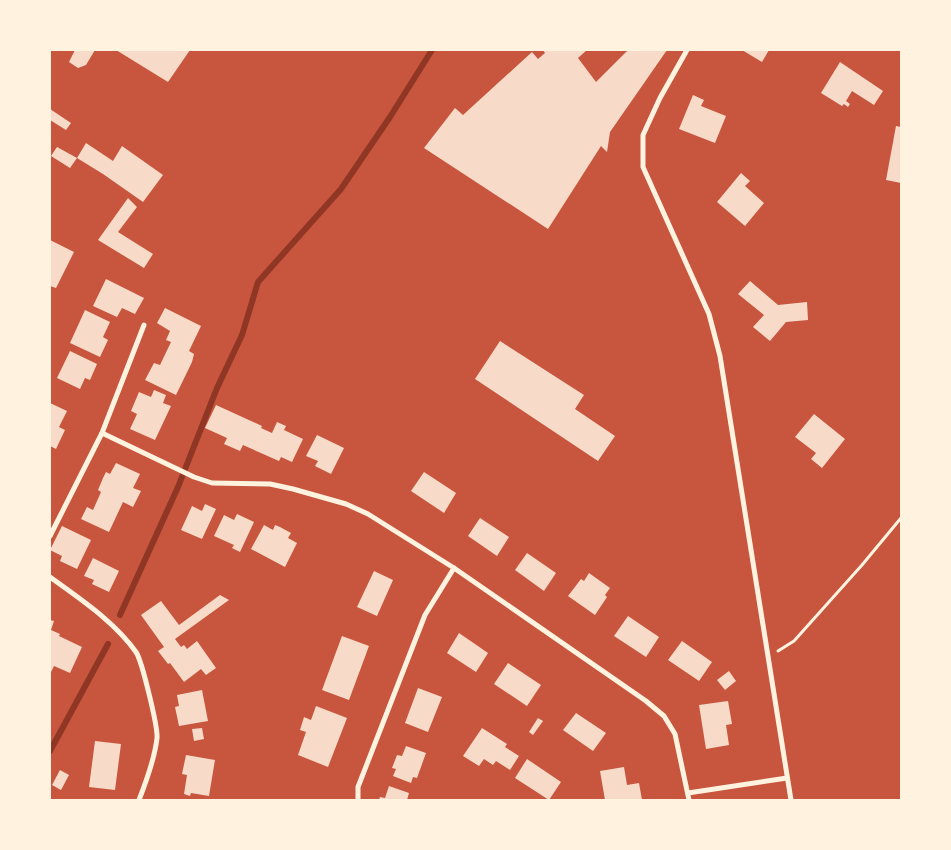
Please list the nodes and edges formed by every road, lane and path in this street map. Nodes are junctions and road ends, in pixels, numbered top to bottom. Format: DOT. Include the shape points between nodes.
graph roads {
  1 [pos="687,50"];
  2 [pos="144,325"];
  3 [pos="102,433"];
  4 [pos="901,518"];
  5 [pos="50,536"];
  6 [pos="454,568"];
  7 [pos="50,576"];
  8 [pos="768,657"];
  9 [pos="787,778"];
  10 [pos="688,792"];
  11 [pos="139,800"];
  12 [pos="358,800"];
  13 [pos="689,800"];
  14 [pos="791,800"];
  1 -- 8 [label="street" via="643,135 643,167 708,314 720,356"];
  2 -- 3 [label="street"];
  3 -- 5 [label="street"];
  3 -- 6 [label="street" via="194,477 212,482 270,484 346,504 389,526"];
  4 -- 8 [label="path" via="794,641"];
  6 -- 10 [label="street" via="664,716 675,734"];
  6 -- 12 [label="street" via="425,615 358,787"];
  7 -- 11 [label="street" via="108,620 137,654 158,736"];
  8 -- 9 [label="street"];
  9 -- 10 [label="street"];
  9 -- 14 [label="street"];
  10 -- 13 [label="street"];
}
